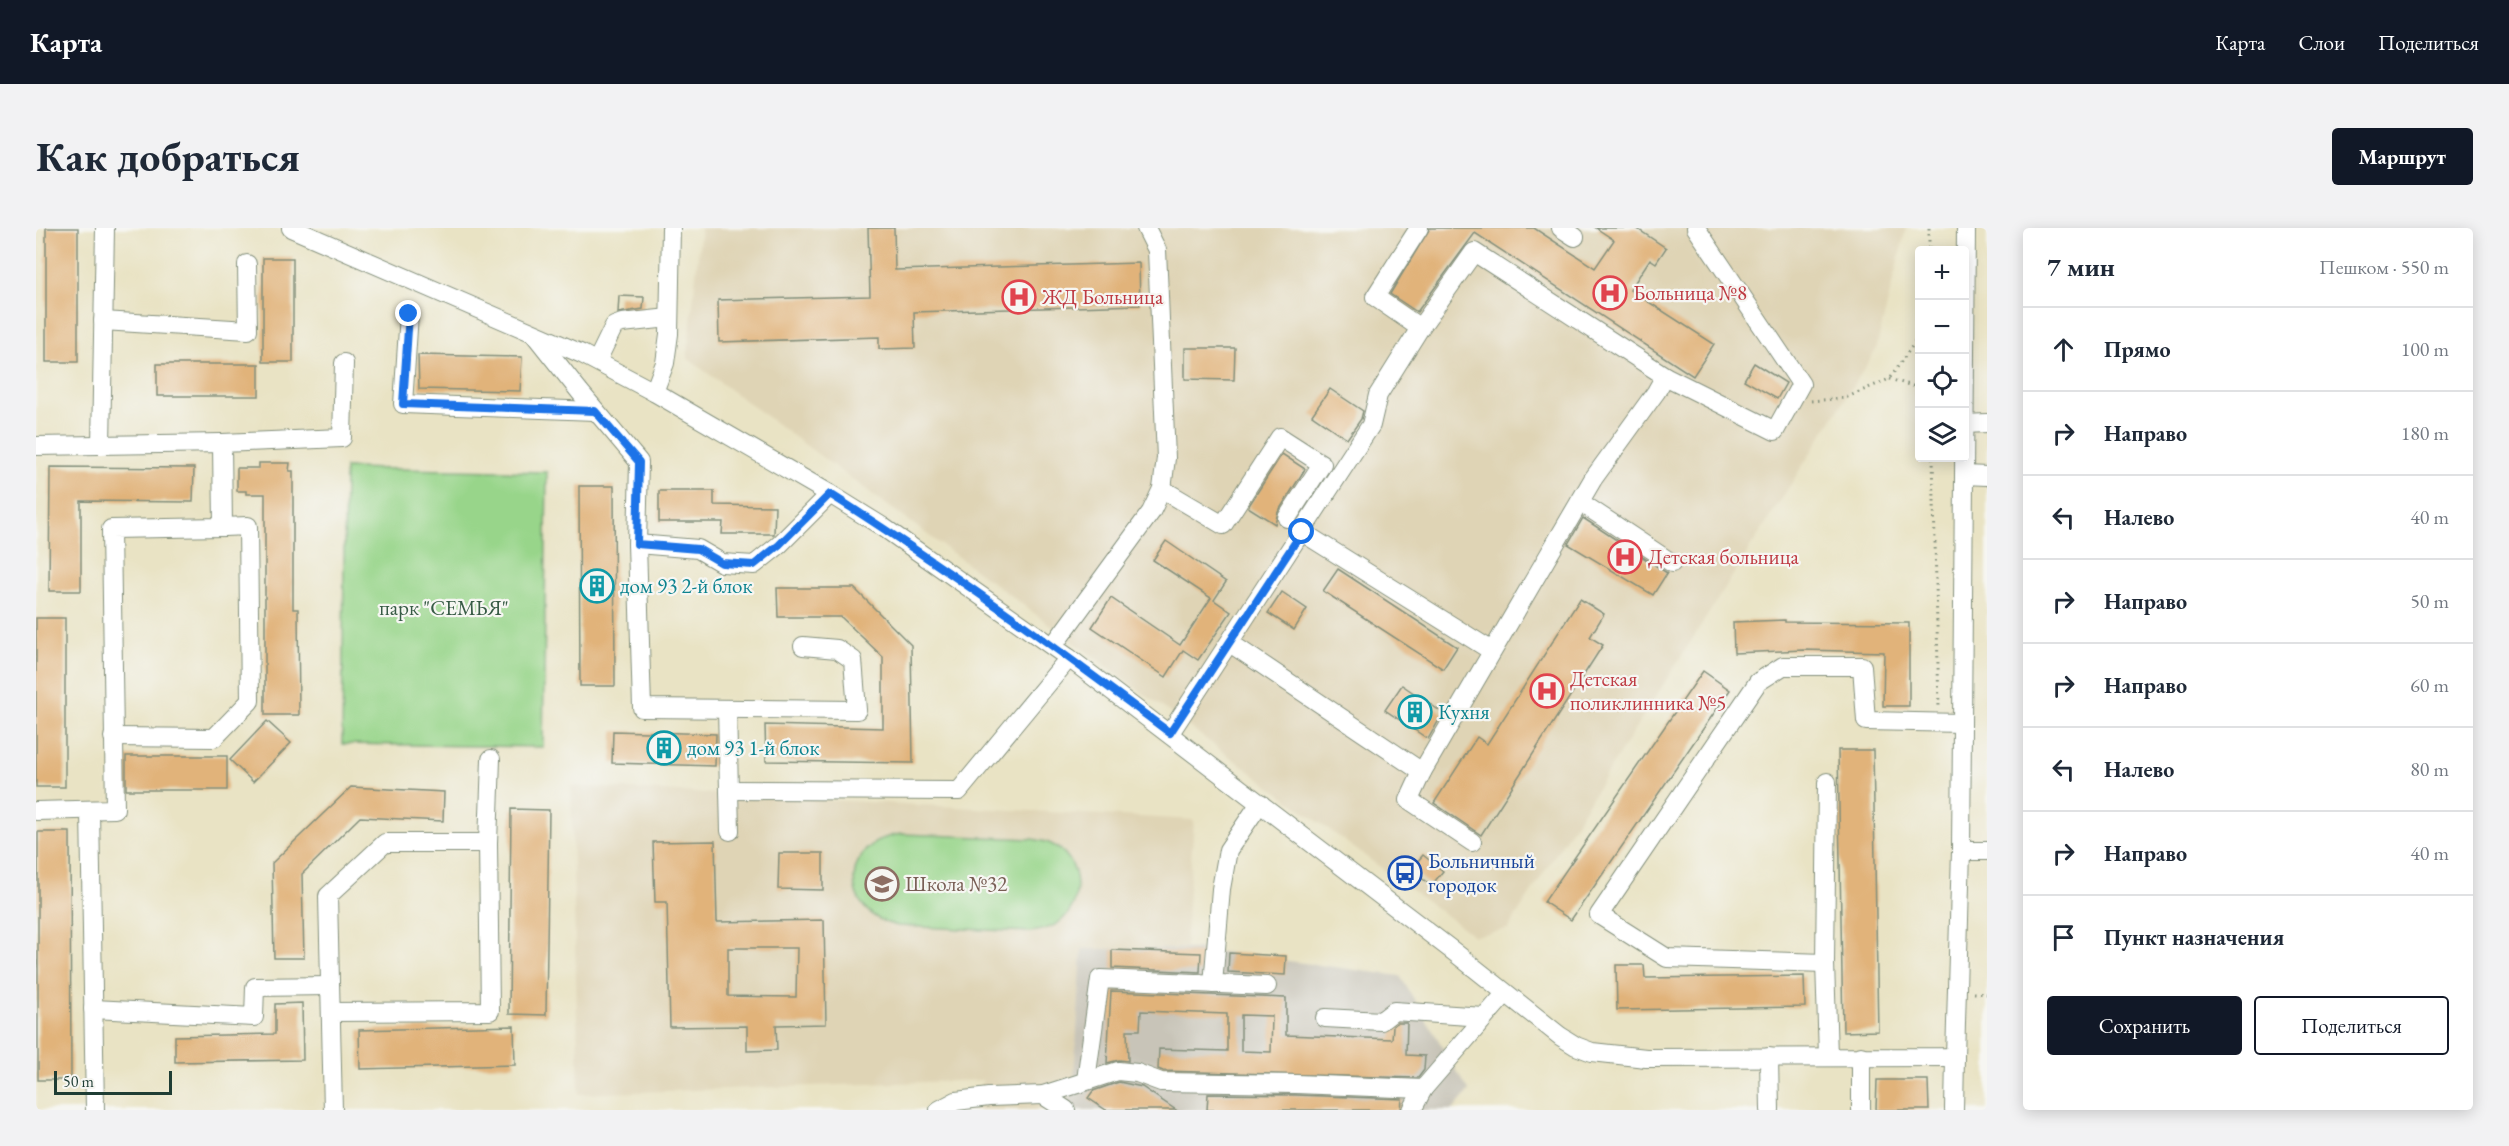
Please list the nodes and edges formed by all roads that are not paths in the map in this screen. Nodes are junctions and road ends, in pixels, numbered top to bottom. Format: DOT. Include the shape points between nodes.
graph roads {
  1 [pos="105,228"];
  2 [pos="291,228"];
  3 [pos="671,228"];
  4 [pos="1146,228"];
  5 [pos="1419,228"];
  6 [pos="1696,228"];
  7 [pos="1966,228"];
  8 [pos="247,264"];
  9 [pos="409,314"];
  10 [pos="669,318"];
  11 [pos="103,321"];
  12 [pos="1420,328"];
  13 [pos="533,332"];
  14 [pos="597,361"];
  15 [pos="344,363"];
  16 [pos="1665,376"];
  17 [pos="654,392"];
  18 [pos="1965,408"];
  19 [pos="595,411"];
  20 [pos="1987,423"];
  21 [pos="1969,424"];
  22 [pos="222,443"];
  23 [pos="101,445"];
  24 [pos="36,446"];
  25 [pos="1964,462"];
  26 [pos="1964,475"];
  27 [pos="1987,476"];
  28 [pos="1162,489"];
  29 [pos="830,494"];
  30 [pos="1580,502"];
  31 [pos="1287,518"];
  32 [pos="223,527"];
  33 [pos="1302,532"];
  34 [pos="637,544"];
  35 [pos="1672,563"];
  36 [pos="1230,643"];
  37 [pos="803,646"];
  38 [pos="1053,646"];
  39 [pos="1492,651"];
  40 [pos="1069,658"];
  41 [pos="727,709"];
  42 [pos="1962,723"];
  43 [pos="1170,733"];
  44 [pos="113,736"];
  45 [pos="491,759"];
  46 [pos="1422,772"];
  47 [pos="1827,782"];
  48 [pos="729,790"];
  49 [pos="1260,803"];
  50 [pos="90,810"];
  51 [pos="36,811"];
  52 [pos="730,831"];
  53 [pos="1472,842"];
  54 [pos="488,843"];
  55 [pos="1960,850"];
  56 [pos="1987,850"];
  57 [pos="1825,963"];
  58 [pos="1213,984"];
  59 [pos="330,986"];
  60 [pos="1267,986"];
  61 [pos="1505,994"];
  62 [pos="93,1009"];
  63 [pos="331,1012"];
  64 [pos="1484,1017"];
  65 [pos="1324,1018"];
  66 [pos="1828,1056"];
  67 [pos="1861,1056"];
  68 [pos="1769,1057"];
  69 [pos="1955,1057"];
  70 [pos="1086,1080"];
  71 [pos="1423,1089"];
  72 [pos="1042,1095"];
  73 [pos="95,1110"];
  74 [pos="333,1110"];
  75 [pos="939,1110"];
  76 [pos="1066,1110"];
  77 [pos="1412,1110"];
  78 [pos="1770,1110"];
  79 [pos="1861,1110"];
  80 [pos="1954,1110"];
  1 -- 11 [label="street"];
  2 -- 13 [label="street"];
  3 -- 10 [label="street"];
  4 -- 28 [label="street" via="1157,250 1166,458"];
  5 -- 12 [label="street" via="1375,297"];
  6 -- 16 [label="street" via="1801,384 1775,431"];
  7 -- 18 [label="street"];
  8 -- 11 [label="street" via="248,330"];
  9 -- 19 [label="street" via="403,404"];
  10 -- 14 [label="street" via="614,326"];
  10 -- 17 [label="street" via="665,363"];
  11 -- 23 [label="street"];
  12 -- 16 [label="street" via="1474,252"];
  12 -- 33 [label="street" via="1378,395 1371,425"];
  13 -- 14 [label="street"];
  13 -- 19 [label="street"];
  14 -- 17 [label="street"];
  15 -- 22 [label="street" via="342,438"];
  16 -- 30 [label="street"];
  17 -- 29 [label="street"];
  19 -- 34 [label="street" via="639,462"];
  20 -- 21 [label="street"];
  22 -- 23 [label="street"];
  22 -- 32 [label="street"];
  23 -- 24 [label="street"];
  25 -- 26 [label="street"];
  26 -- 27 [label="street"];
  26 -- 42 [label="street"];
  28 -- 31 [label="street" via="1223,525 1280,437 1322,464"];
  28 -- 38 [label="street" via="1151,512"];
  29 -- 34 [label="street" via="754,565 722,563 698,549"];
  29 -- 38 [label="street"];
  30 -- 35 [label="street"];
  30 -- 39 [label="street"];
  32 -- 44 [label="street" via="111,529"];
  32 -- 44 [label="street" via="248,526 250,701 214,738"];
  33 -- 36 [label="street"];
  33 -- 39 [label="street"];
  34 -- 41 [label="street" via="642,708"];
  36 -- 43 [label="street"];
  36 -- 46 [label="street"];
  37 -- 41 [label="street" via="837,649 854,660 857,710"];
  38 -- 40 [label="street"];
  39 -- 46 [label="street"];
  40 -- 43 [label="street"];
  40 -- 48 [label="street" via="959,791"];
  41 -- 48 [label="street"];
  42 -- 55 [label="street"];
  42 -- 57 [label="street" via="1866,721 1862,666 1783,666 1758,682 1599,915 1667,958"];
  43 -- 49 [label="street"];
  44 -- 50 [label="street" via="115,809"];
  45 -- 54 [label="street"];
  46 -- 53 [label="street" via="1409,800"];
  47 -- 57 [label="street"];
  48 -- 52 [label="street"];
  49 -- 58 [label="street" via="1228,850"];
  49 -- 61 [label="street"];
  50 -- 51 [label="street"];
  50 -- 62 [label="street"];
  54 -- 59 [label="street" via="385,843 328,896"];
  54 -- 63 [label="street" via="490,1011"];
  55 -- 56 [label="street"];
  55 -- 69 [label="street"];
  57 -- 66 [label="street"];
  58 -- 60 [label="street"];
  58 -- 70 [label="street" via="1100,979"];
  59 -- 62 [label="street" via="255,987 254,1017"];
  59 -- 63 [label="street"];
  61 -- 64 [label="street"];
  61 -- 68 [label="street" via="1560,1036 1592,1052 1646,1058"];
  62 -- 73 [label="street"];
  63 -- 74 [label="street"];
  64 -- 65 [label="street" via="1394,1011 1381,1021"];
  64 -- 71 [label="street"];
  66 -- 67 [label="street"];
  66 -- 68 [label="street"];
  67 -- 69 [label="street"];
  67 -- 79 [label="street"];
  68 -- 78 [label="street"];
  69 -- 80 [label="street"];
  70 -- 71 [label="street" via="1119,1071 1161,1082"];
  70 -- 72 [label="street"];
  71 -- 77 [label="street"];
  72 -- 75 [label="street" via="956,1101"];
  72 -- 76 [label="street"];
}
